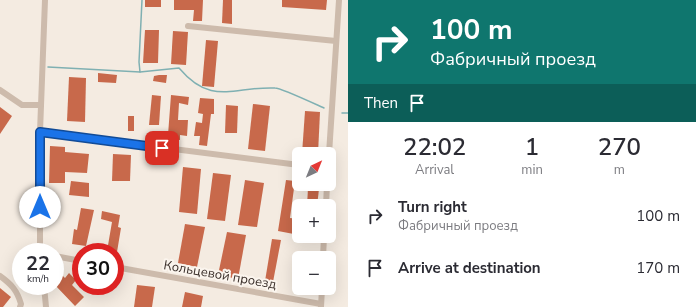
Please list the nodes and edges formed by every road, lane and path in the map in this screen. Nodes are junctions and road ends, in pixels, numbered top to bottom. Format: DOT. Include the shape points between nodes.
graph roads {
  1 [pos="45,0"];
  2 [pos="339,0"];
  3 [pos="188,26"];
  4 [pos="336,41"];
  5 [pos="0,90"];
  6 [pos="41,105"];
  7 [pos="40,132"];
  8 [pos="329,147"];
  9 [pos="292,164"];
  10 [pos="40,243"];
  11 [pos="124,269"];
  12 [pos="0,276"];
  13 [pos="45,295"];
  14 [pos="322,295"];
  15 [pos="321,306"];
  16 [pos="20,307"];
  17 [pos="46,307"];
  1 -- 6 [label="street"];
  2 -- 4 [label="street"];
  3 -- 4 [label="street"];
  4 -- 8 [label="street"];
  5 -- 6 [label="street" via="22,105"];
  6 -- 7 [label="street"];
  7 -- 9 [label="street"];
  7 -- 10 [label="street"];
  11 -- 15 [label="street, Кольцевой проезд"];
  12 -- 16 [label="street" via="18,293"];
  13 -- 17 [label="street"];
  14 -- 15 [label="street"];
}
